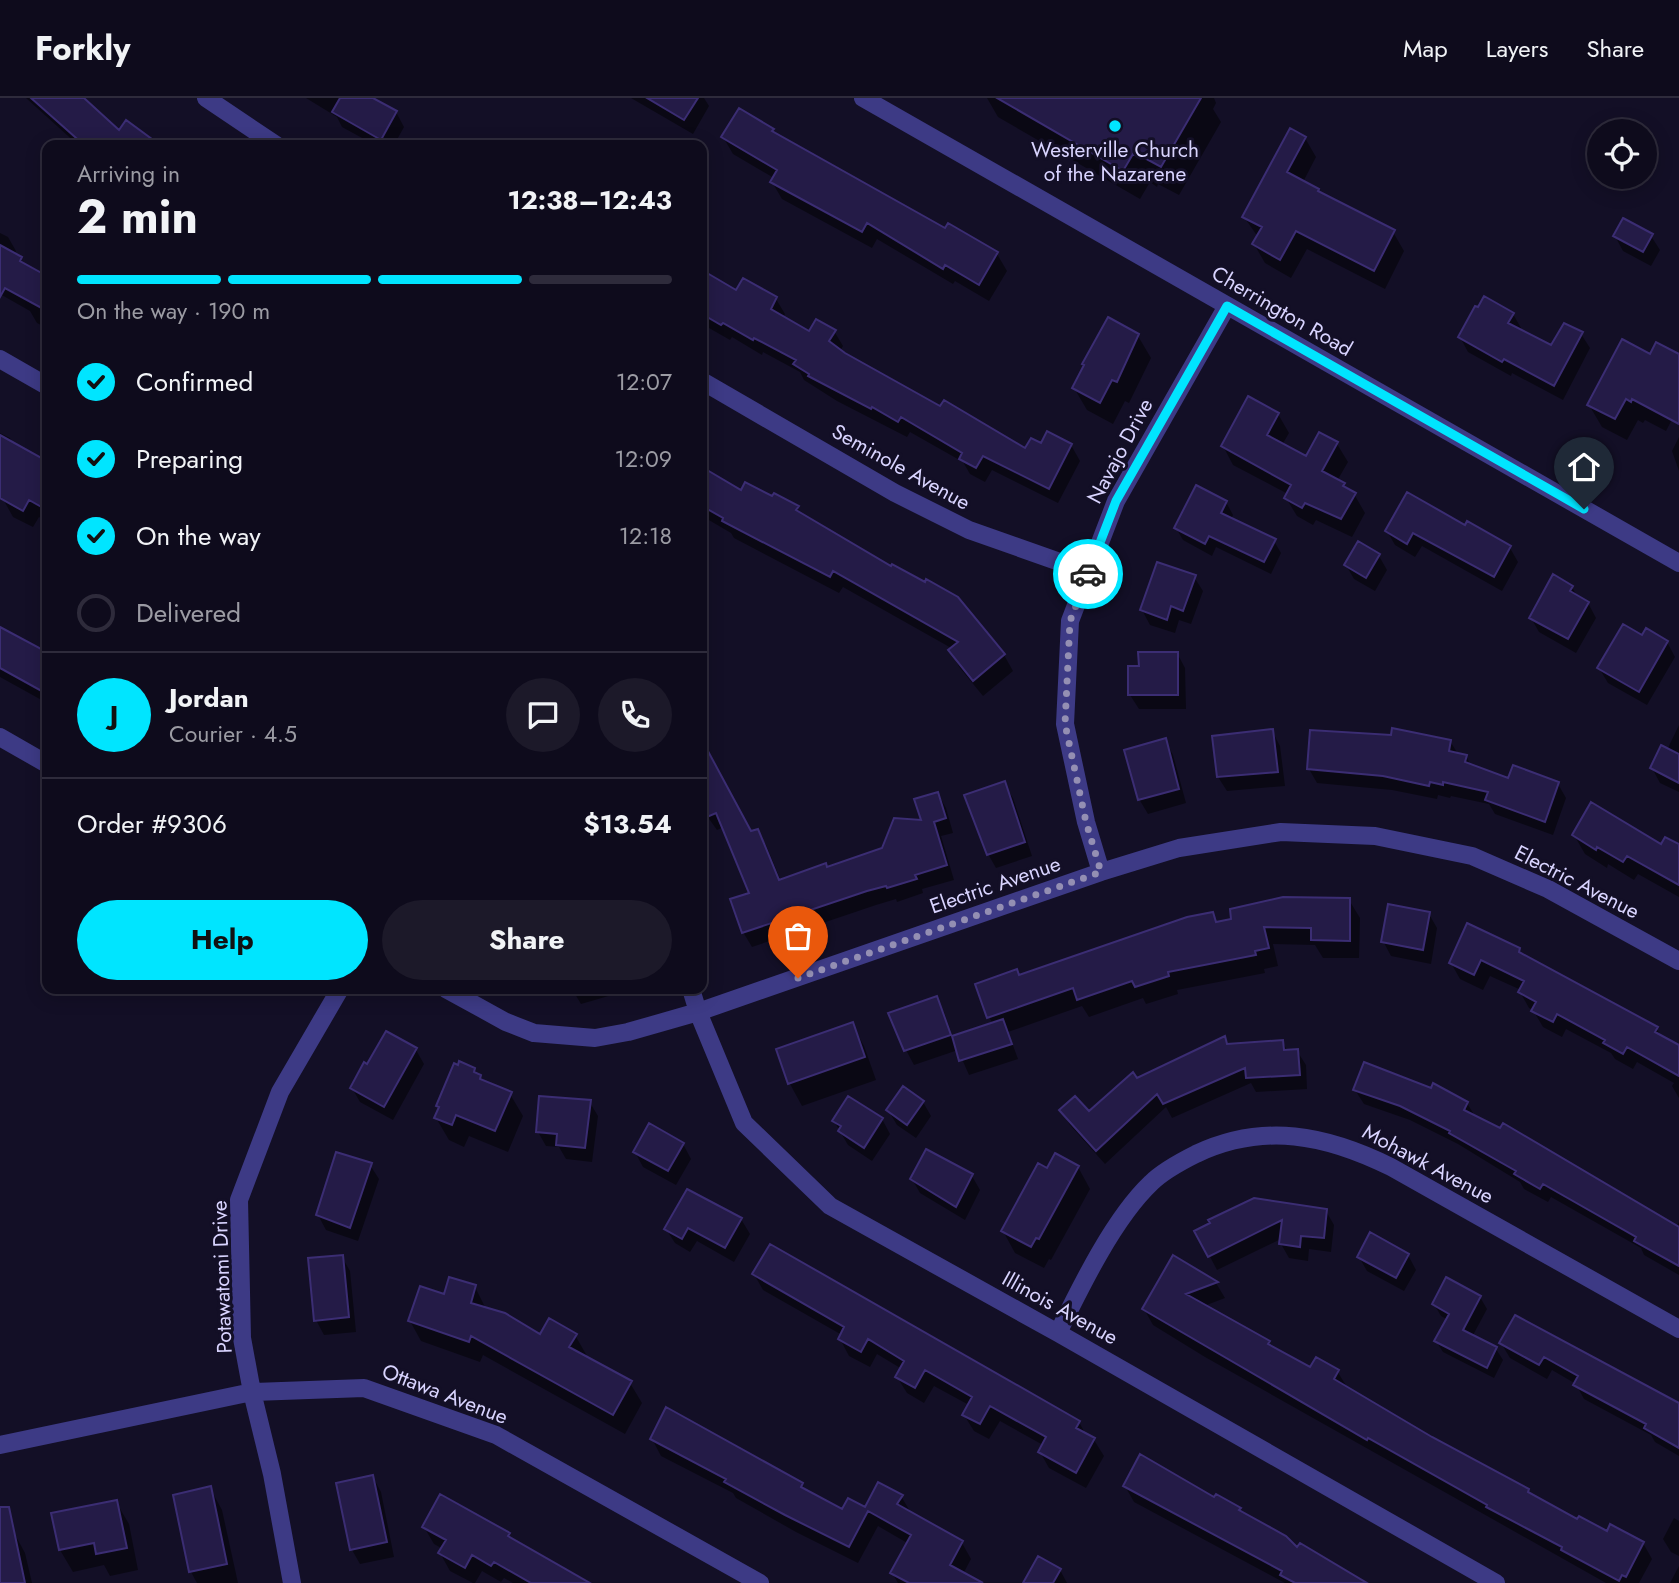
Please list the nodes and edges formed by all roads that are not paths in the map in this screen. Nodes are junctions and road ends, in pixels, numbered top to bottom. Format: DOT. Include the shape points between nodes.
graph roads {
  1 [pos="206,98"];
  2 [pos="863,98"];
  3 [pos="269,140"];
  4 [pos="1227,306"];
  5 [pos="0,359"];
  6 [pos="42,383"];
  7 [pos="707,384"];
  8 [pos="1679,564"];
  9 [pos="1088,572"];
  10 [pos="0,737"];
  11 [pos="42,761"];
  12 [pos="1101,872"];
  13 [pos="1679,961"];
  14 [pos="337,994"];
  15 [pos="455,994"];
  16 [pos="693,994"];
  17 [pos="698,1012"];
  18 [pos="1679,1329"];
  19 [pos="1058,1333"];
  20 [pos="252,1392"];
  21 [pos="0,1445"];
  22 [pos="292,1583"];
  23 [pos="760,1583"];
  24 [pos="1496,1583"];
  1 -- 3 [label="street"];
  2 -- 4 [label="street, Cherrington Road"];
  4 -- 8 [label="street, Cherrington Road"];
  4 -- 9 [label="street, Navajo Drive" via="1116,501"];
  5 -- 6 [label="street"];
  7 -- 9 [label="street, Seminole Avenue" via="895,493 970,530"];
  9 -- 12 [label="street, Navajo Drive" via="1070,621 1065,724"];
  10 -- 11 [label="street"];
  12 -- 13 [label="street, Electric Avenue" via="1180,848 1281,832 1375,836 1472,856 1548,889"];
  12 -- 17 [label="street, Electric Avenue"];
  14 -- 20 [label="street, Potawatomi Drive" via="280,1092 239,1200 242,1338"];
  15 -- 17 [label="street, Electric Avenue" via="534,1033 566,1037 628,1032"];
  16 -- 17 [label="street, Illinois Avenue"];
  17 -- 19 [label="street, Illinois Avenue" via="744,1123 830,1206"];
  18 -- 19 [label="street, Mohawk Avenue" via="1368,1155 1320,1139 1282,1134 1210,1147 1152,1181 1130,1206"];
  19 -- 24 [label="street, Illinois Avenue"];
  20 -- 21 [label="street, Ottawa Avenue"];
  20 -- 22 [label="street, Potawatomi Drive"];
  20 -- 23 [label="street, Ottawa Avenue" via="364,1388 496,1435"];
}
